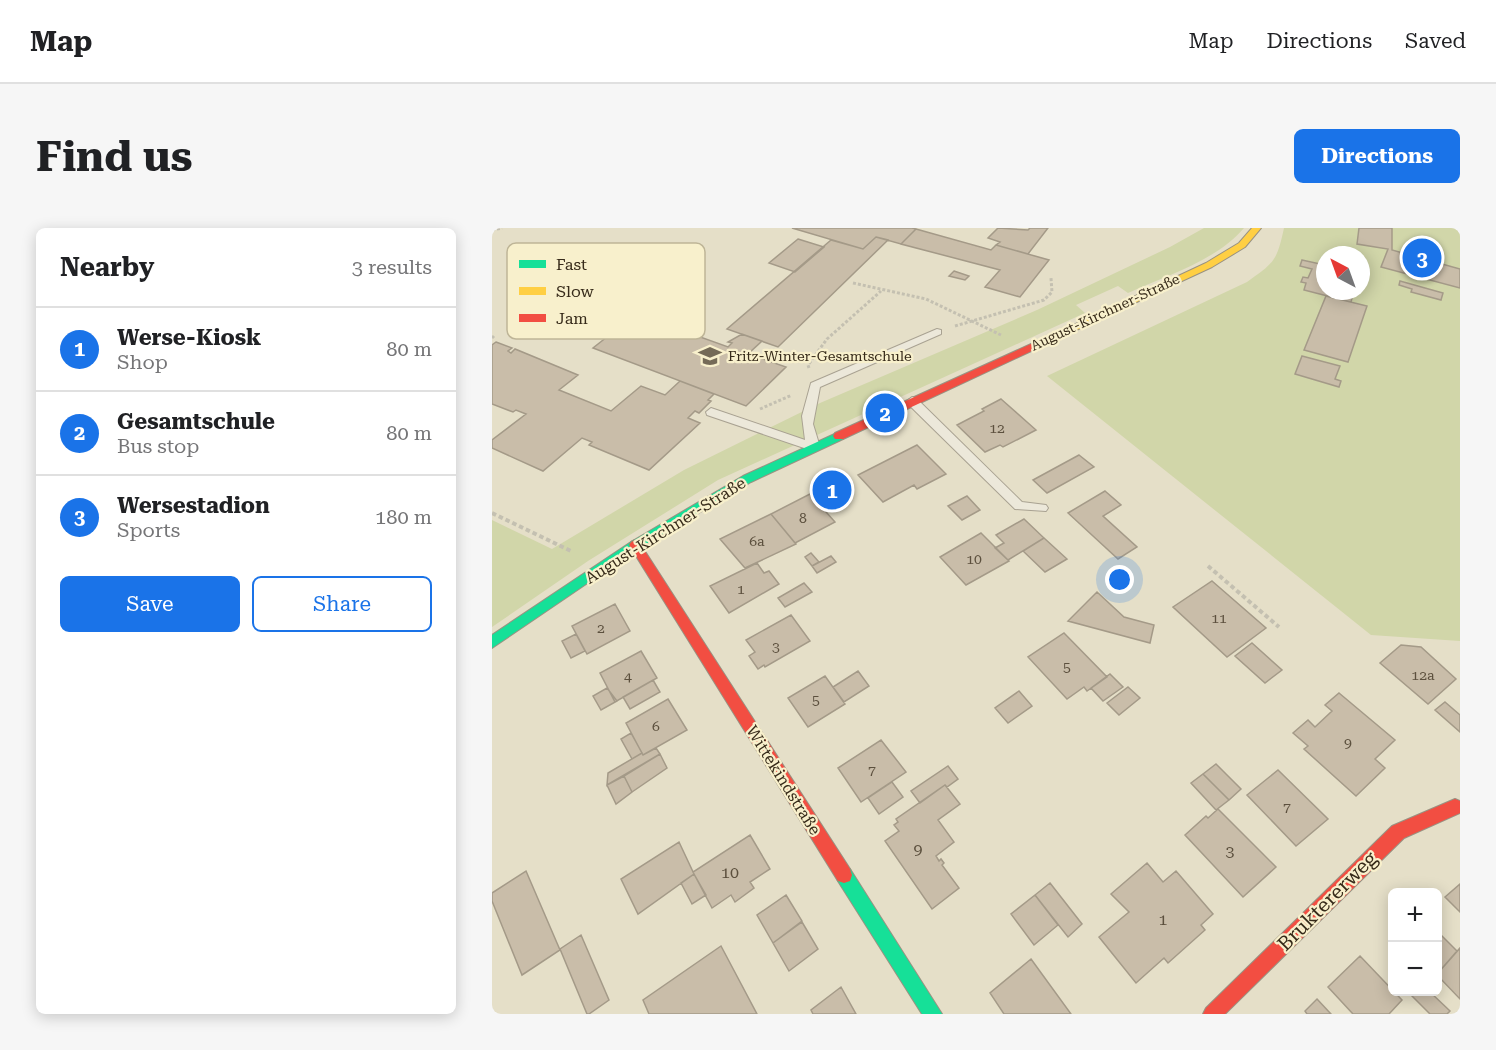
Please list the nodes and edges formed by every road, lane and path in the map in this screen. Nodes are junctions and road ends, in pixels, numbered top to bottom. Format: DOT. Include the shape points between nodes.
graph roads {
  1 [pos="501,228"];
  2 [pos="1257,228"];
  3 [pos="492,230"];
  4 [pos="1051,278"];
  5 [pos="853,283"];
  6 [pos="881,291"];
  7 [pos="973,320"];
  8 [pos="937,332"];
  9 [pos="1020,351"];
  10 [pos="815,385"];
  11 [pos="912,401"];
  12 [pos="711,412"];
  13 [pos="735,420"];
  14 [pos="814,447"];
  15 [pos="1042,508"];
  16 [pos="492,513"];
  17 [pos="635,545"];
  18 [pos="1209,566"];
  19 [pos="603,567"];
  20 [pos="1279,627"];
  21 [pos="492,642"];
  22 [pos="1455,807"];
  23 [pos="933,1014"];
  24 [pos="1212,1014"];
  1 -- 3 [label="path"];
  2 -- 9 [label="street, August-Kirchner-Straße" via="1242,245 1209,265"];
  4 -- 7 [label="path" via="1053,289 1042,301"];
  5 -- 6 [label="path"];
  6 -- 7 [label="path" via="926,299"];
  6 -- 10 [label="path" via="827,339 808,365"];
  7 -- 8 [label="path"];
  7 -- 9 [label="path"];
  8 -- 10 [label="lane"];
  9 -- 11 [label="street, August-Kirchner-Straße"];
  10 -- 13 [label="path"];
  10 -- 14 [label="lane" via="805,423"];
  11 -- 14 [label="street, August-Kirchner-Straße"];
  11 -- 15 [label="lane" via="1019,506"];
  12 -- 13 [label="lane"];
  13 -- 14 [label="lane"];
  14 -- 17 [label="street, August-Kirchner-Straße" via="720,493"];
  16 -- 19 [label="path"];
  17 -- 19 [label="street, August-Kirchner-Straße"];
  17 -- 23 [label="street, Wittekindstraße"];
  18 -- 20 [label="path"];
  19 -- 21 [label="street, August-Kirchner-Straße"];
  22 -- 24 [label="street, Bruktererweg" via="1398,832"];
}
